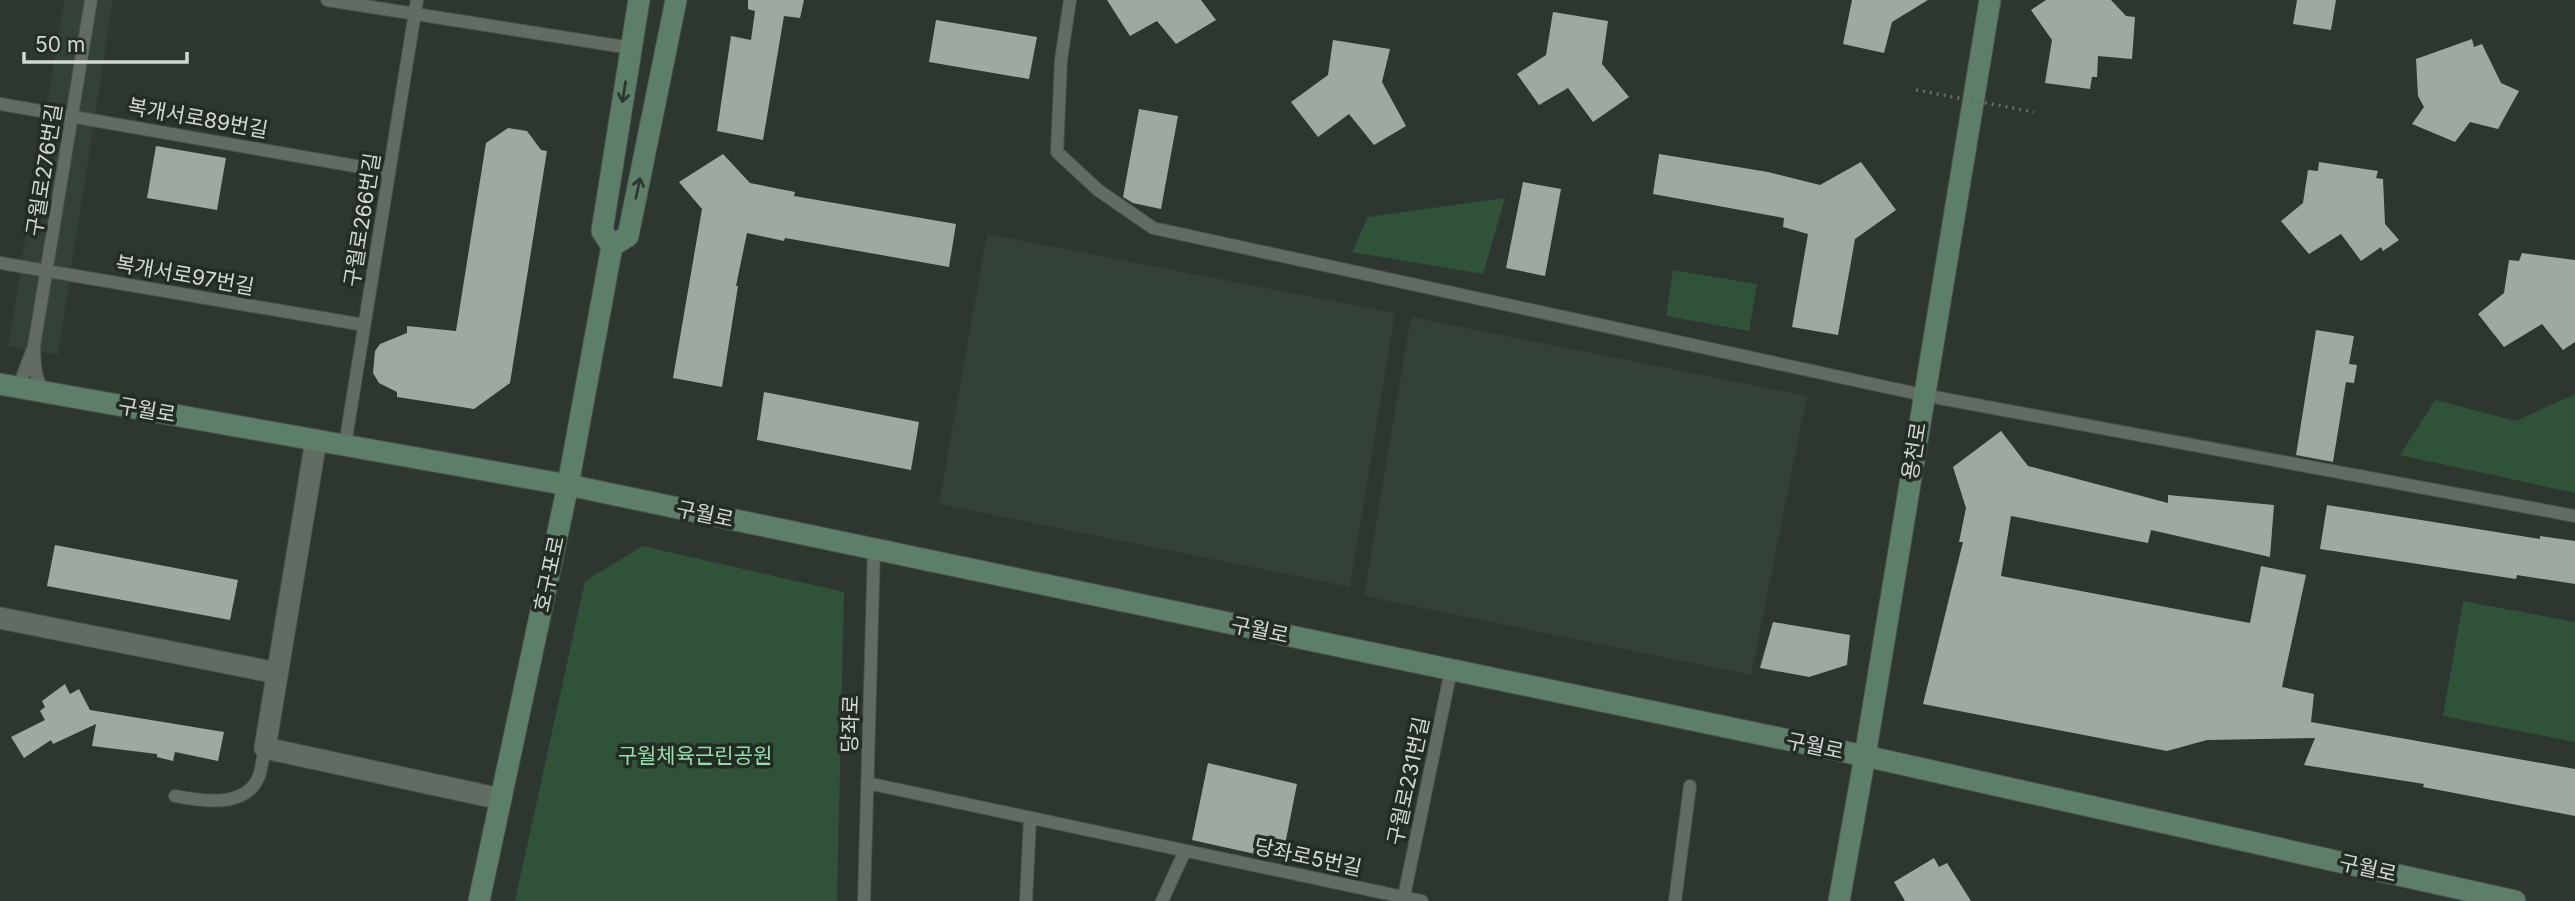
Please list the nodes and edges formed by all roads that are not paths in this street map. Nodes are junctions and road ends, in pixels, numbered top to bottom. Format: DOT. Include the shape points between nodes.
graph roads {
  1 [pos="91,0"];
  2 [pos="327,0"];
  3 [pos="417,0"];
  4 [pos="639,0"];
  5 [pos="676,0"];
  6 [pos="1070,0"];
  7 [pos="1990,0"];
  8 [pos="415,14"];
  9 [pos="631,48"];
  10 [pos="0,104"];
  11 [pos="72,116"];
  12 [pos="389,172"];
  13 [pos="612,246"];
  14 [pos="0,263"];
  15 [pos="47,271"];
  16 [pos="364,326"];
  17 [pos="34,346"];
  18 [pos="6,385"];
  19 [pos="46,392"];
  20 [pos="1923,395"];
  21 [pos="316,440"];
  22 [pos="345,445"];
  23 [pos="568,485"];
  24 [pos="2575,516"];
  25 [pos="874,549"];
  26 [pos="0,618"];
  27 [pos="1451,670"];
  28 [pos="277,673"];
  29 [pos="265,748"];
  30 [pos="1865,756"];
  31 [pos="867,783"];
  32 [pos="1690,786"];
  33 [pos="175,796"];
  34 [pos="501,799"];
  35 [pos="1030,818"];
  36 [pos="1185,851"];
  37 [pos="1403,899"];
  38 [pos="479,901"];
  39 [pos="864,901"];
  40 [pos="1026,901"];
  41 [pos="1162,901"];
  42 [pos="1422,901"];
  43 [pos="1675,901"];
  44 [pos="1839,901"];
  45 [pos="2515,901"];
  1 -- 11 [label="lane, 구월로276번길"];
  2 -- 8 [label="lane"];
  3 -- 8 [label="lane, 구월로266번길"];
  4 -- 9 [label="main road, 호구포로"];
  13 -- 5 [label="main road, 호구포로, one-way" via="628,236"];
  6 -- 20 [label="lane" via="1061,60 1057,152 1098,190 1153,228"];
  7 -- 20 [label="main road, 용천로"];
  8 -- 9 [label="lane"];
  8 -- 12 [label="lane, 구월로266번길"];
  9 -- 13 [label="main road, 호구포로, one-way" via="602,231"];
  10 -- 11 [label="lane, 복개서로89번길"];
  11 -- 12 [label="lane, 복개서로89번길"];
  11 -- 15 [label="lane, 구월로276번길"];
  12 -- 16 [label="lane, 구월로266번길"];
  13 -- 23 [label="main road, 호구포로"];
  14 -- 15 [label="lane, 복개서로97번길"];
  15 -- 16 [label="lane, 복개서로97번길"];
  15 -- 17 [label="lane, 구월로276번길"];
  16 -- 22 [label="lane, 구월로266번길"];
  17 -- 18 [label="lane" via="20,383"];
  17 -- 19 [label="lane" via="35,370"];
  18 -- 19 [label="main road, 구월로"];
  19 -- 21 [label="main road, 구월로"];
  20 -- 24 [label="lane"];
  20 -- 30 [label="main road, 용천로"];
  21 -- 22 [label="main road, 구월로"];
  21 -- 28 [label="street"];
  22 -- 23 [label="main road, 구월로"];
  23 -- 25 [label="main road, 구월로"];
  23 -- 34 [label="main road, 호구포로"];
  25 -- 27 [label="main road, 구월로"];
  25 -- 31 [label="lane, 당좌로"];
  26 -- 28 [label="street"];
  27 -- 30 [label="main road, 구월로"];
  27 -- 37 [label="lane, 구월로231번길"];
  28 -- 29 [label="street"];
  29 -- 33 [label="lane" via="258,778 244,794 213,802"];
  29 -- 34 [label="street"];
  30 -- 44 [label="main road, 용천로"];
  30 -- 45 [label="main road, 구월로"];
  31 -- 35 [label="lane, 당좌로5번길"];
  31 -- 39 [label="lane, 당좌로"];
  32 -- 43 [label="lane"];
  34 -- 38 [label="main road, 호구포로"];
  35 -- 36 [label="lane, 당좌로5번길"];
  35 -- 40 [label="lane"];
  36 -- 37 [label="lane, 당좌로5번길"];
  36 -- 41 [label="lane"];
  37 -- 42 [label="lane, 당좌로5번길"];
}
